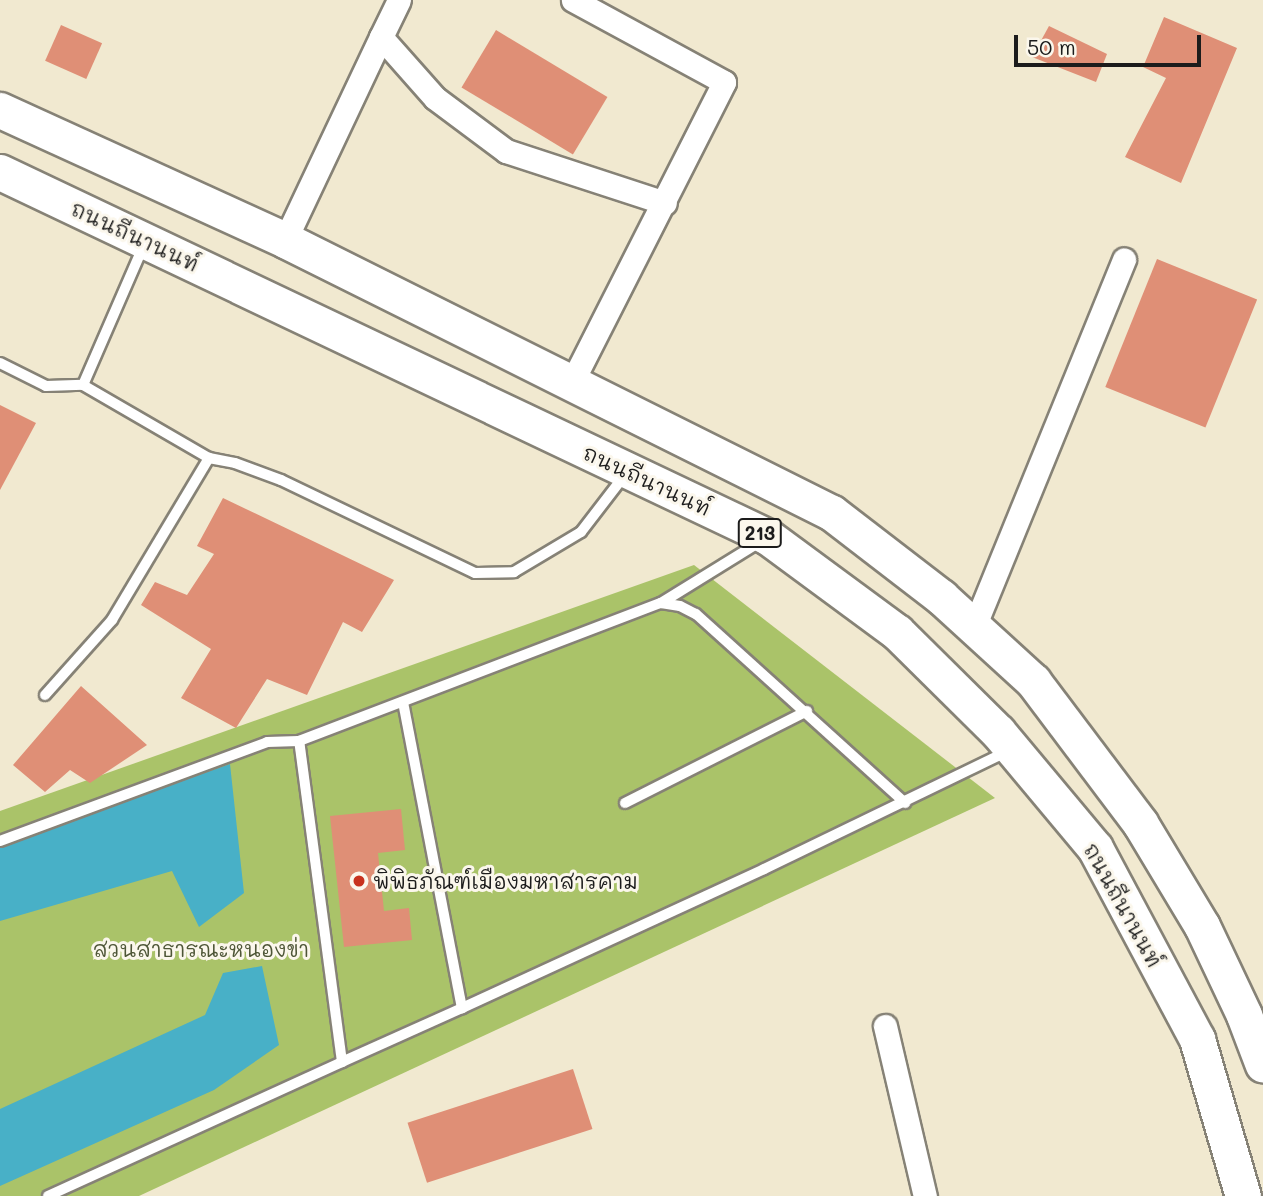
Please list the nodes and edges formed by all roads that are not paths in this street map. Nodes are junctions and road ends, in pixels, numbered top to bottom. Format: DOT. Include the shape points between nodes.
graph roads {
  1 [pos="399,0"];
  2 [pos="573,0"];
  3 [pos="381,37"];
  4 [pos="0,110"];
  5 [pos="0,172"];
  6 [pos="665,204"];
  7 [pos="285,240"];
  8 [pos="146,241"];
  9 [pos="1124,259"];
  10 [pos="0,363"];
  11 [pos="572,382"];
  12 [pos="83,385"];
  13 [pos="209,458"];
  14 [pos="627,471"];
  15 [pos="768,537"];
  16 [pos="661,603"];
  17 [pos="974,627"];
  18 [pos="45,695"];
  19 [pos="403,702"];
  20 [pos="807,711"];
  21 [pos="299,741"];
  22 [pos="1012,749"];
  23 [pos="625,803"];
  24 [pos="905,803"];
  25 [pos="0,841"];
  26 [pos="462,1008"];
  27 [pos="885,1026"];
  28 [pos="342,1062"];
  29 [pos="1263,1065"];
  30 [pos="48,1196"];
  31 [pos="925,1196"];
  32 [pos="1243,1196"];
  1 -- 3 [label="street"];
  2 -- 6 [label="street" via="724,82"];
  3 -- 6 [label="street" via="435,98 506,151"];
  3 -- 7 [label="street"];
  4 -- 7 [label="main road, 213"];
  5 -- 8 [label="main road, ถนนถีนานนท์ / 213"];
  6 -- 11 [label="street"];
  7 -- 11 [label="main road, 213"];
  8 -- 12 [label="lane"];
  8 -- 14 [label="main road, ถนนถีนานนท์ / 213"];
  9 -- 17 [label="street"];
  10 -- 12 [label="lane" via="46,386"];
  11 -- 17 [label="main road, 213" via="832,513"];
  12 -- 13 [label="lane"];
  13 -- 14 [label="lane" via="281,481 475,573 514,572 581,532"];
  13 -- 18 [label="lane" via="112,620"];
  14 -- 15 [label="main road, ถนนถีนานนท์ / 213"];
  15 -- 16 [label="lane"];
  15 -- 22 [label="main road, ถนนถีนานนท์ / 213" via="897,632"];
  16 -- 19 [label="lane"];
  16 -- 20 [label="lane" via="696,614"];
  17 -- 29 [label="main road, 213" via="1032,681 1140,823 1202,926"];
  19 -- 21 [label="lane"];
  19 -- 26 [label="lane"];
  20 -- 23 [label="lane"];
  20 -- 24 [label="lane"];
  21 -- 25 [label="lane" via="267,742"];
  21 -- 28 [label="lane"];
  22 -- 24 [label="lane"];
  22 -- 32 [label="main road, ถนนถีนานนท์ / 213" via="1095,848 1197,1039"];
  24 -- 26 [label="lane"];
  26 -- 28 [label="lane"];
  27 -- 31 [label="street"];
  28 -- 30 [label="lane"];
}
